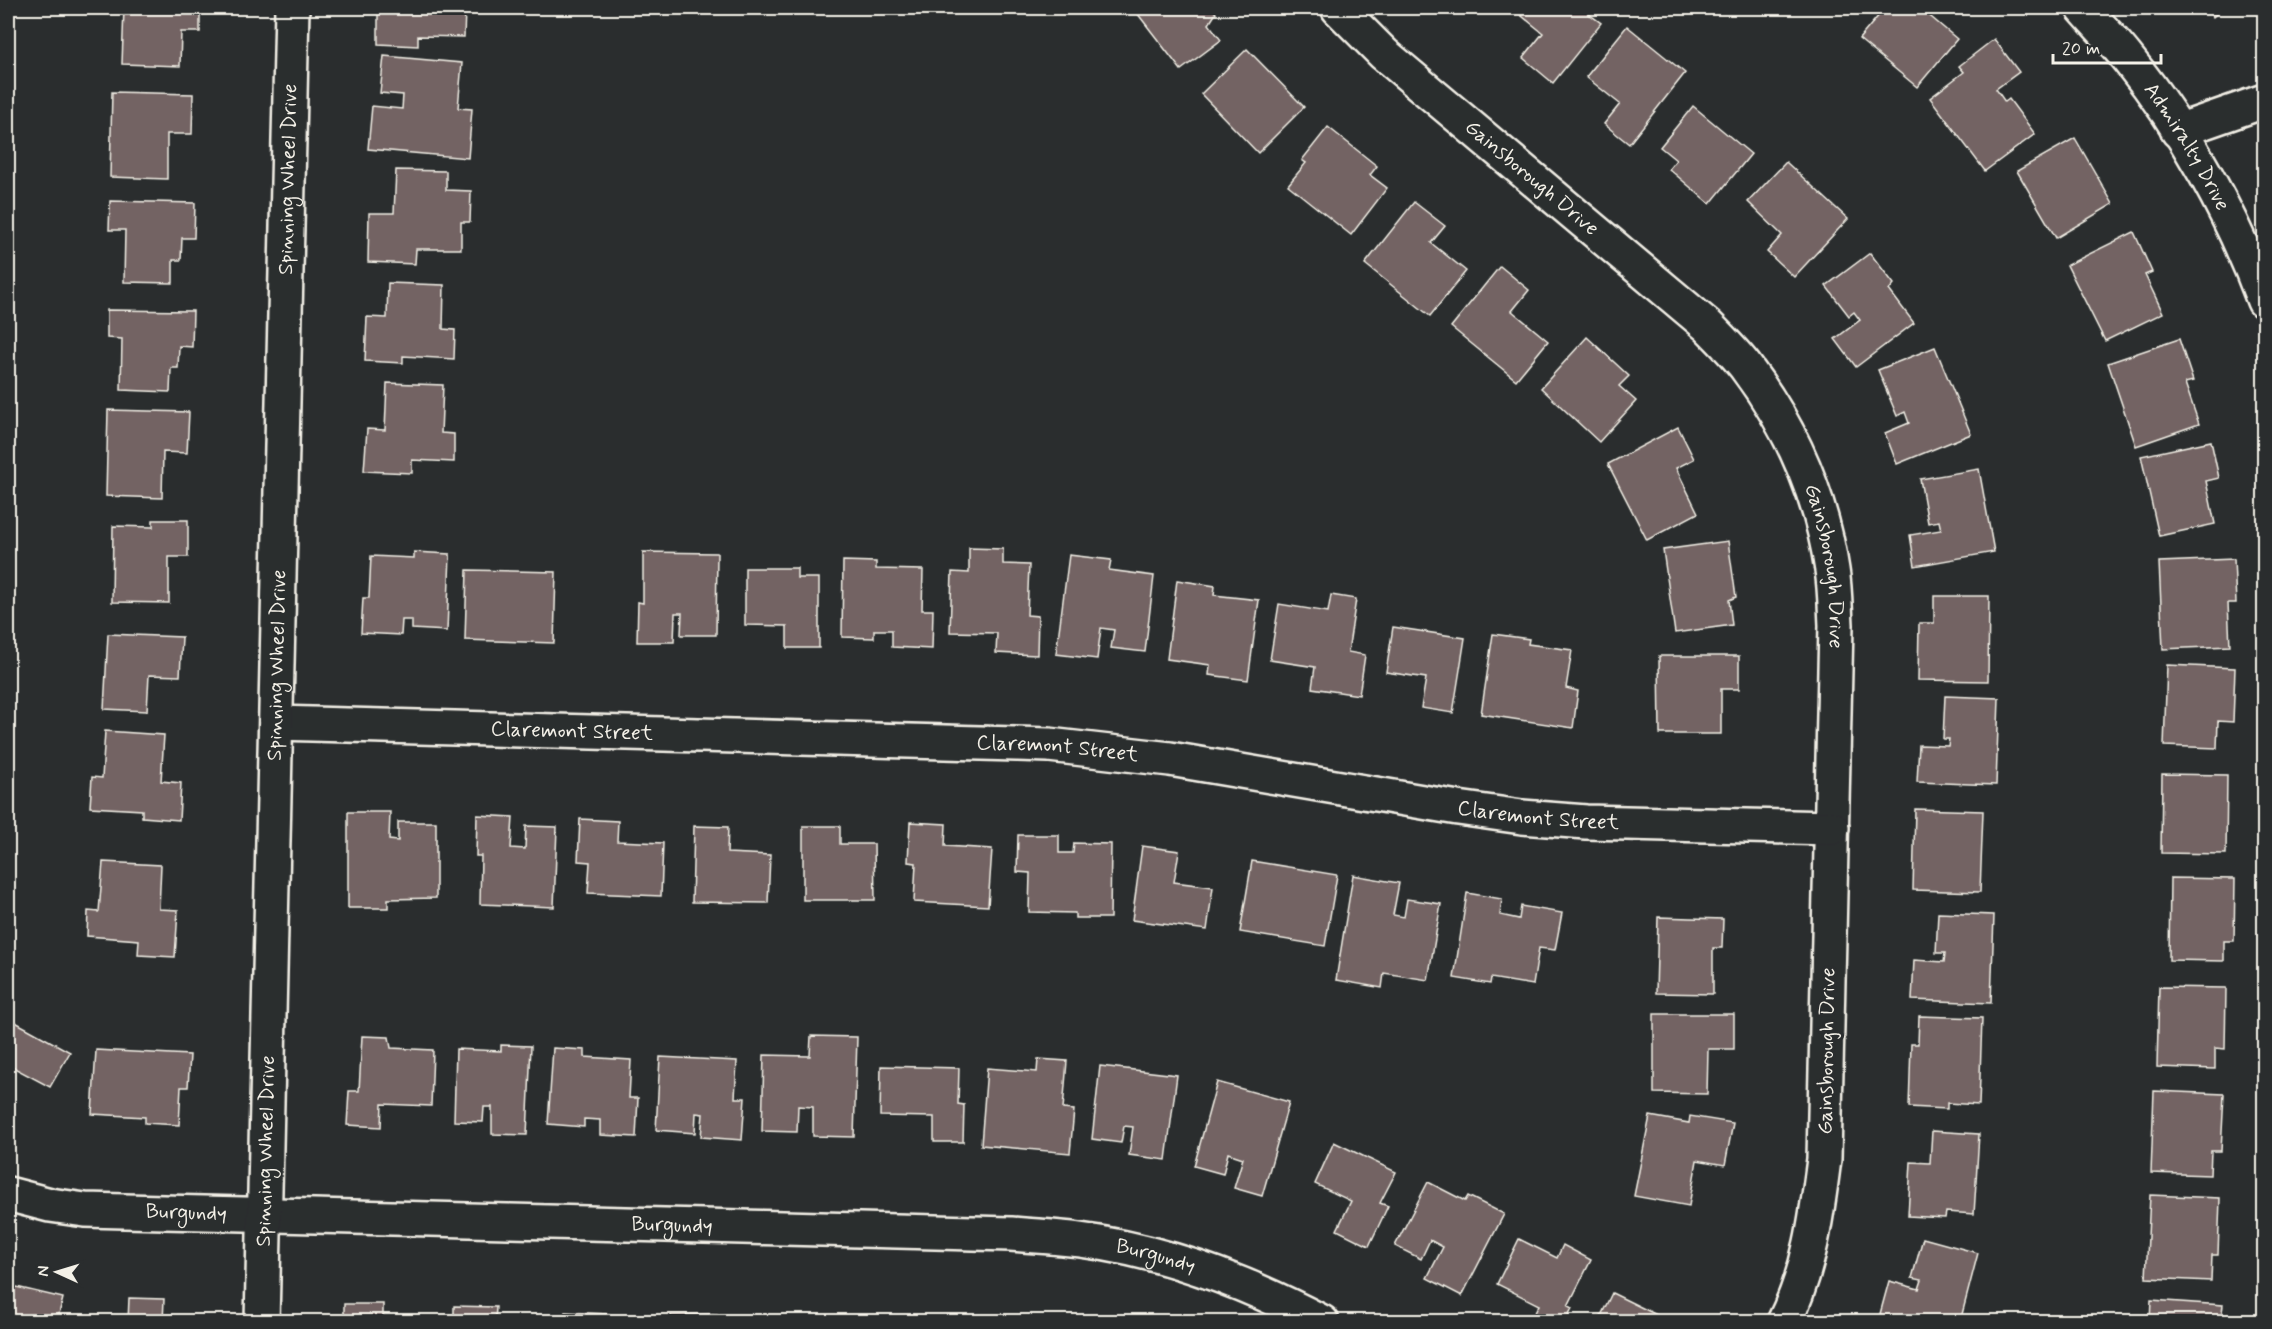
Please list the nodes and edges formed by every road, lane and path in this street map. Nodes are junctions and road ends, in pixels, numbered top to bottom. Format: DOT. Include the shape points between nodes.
graph roads {
  1 [pos="292,8"];
  2 [pos="1338,8"];
  3 [pos="2083,8"];
  4 [pos="2265,101"];
  5 [pos="2178,131"];
  6 [pos="2265,302"];
  7 [pos="276,723"];
  8 [pos="1832,828"];
  9 [pos="8,1194"];
  10 [pos="265,1214"];
  11 [pos="262,1322"];
  12 [pos="1322,1322"];
  13 [pos="1784,1322"];
  1 -- 7 [label="street, Spinning Wheel Drive"];
  2 -- 8 [label="street, Gainsborough Drive" via="1384,54 1708,326 1744,365 1782,420 1815,494 1832,572 1836,625"];
  3 -- 5 [label="street, Admiralty Drive" via="2129,60"];
  4 -- 5 [label="street"];
  5 -- 6 [label="street, Admiralty Drive" via="2235,233"];
  7 -- 8 [label="street, Claremont Street" via="1049,745 1170,759 1522,817"];
  7 -- 10 [label="street, Spinning Wheel Drive"];
  8 -- 13 [label="street, Gainsborough Drive" via="1824,1159 1809,1252"];
  9 -- 10 [label="street, Burgundy" via="51,1206 85,1210"];
  10 -- 11 [label="street, Spinning Wheel Drive"];
  10 -- 12 [label="street, Burgundy" via="1011,1234 1080,1240 1200,1268 1272,1296"];
}
